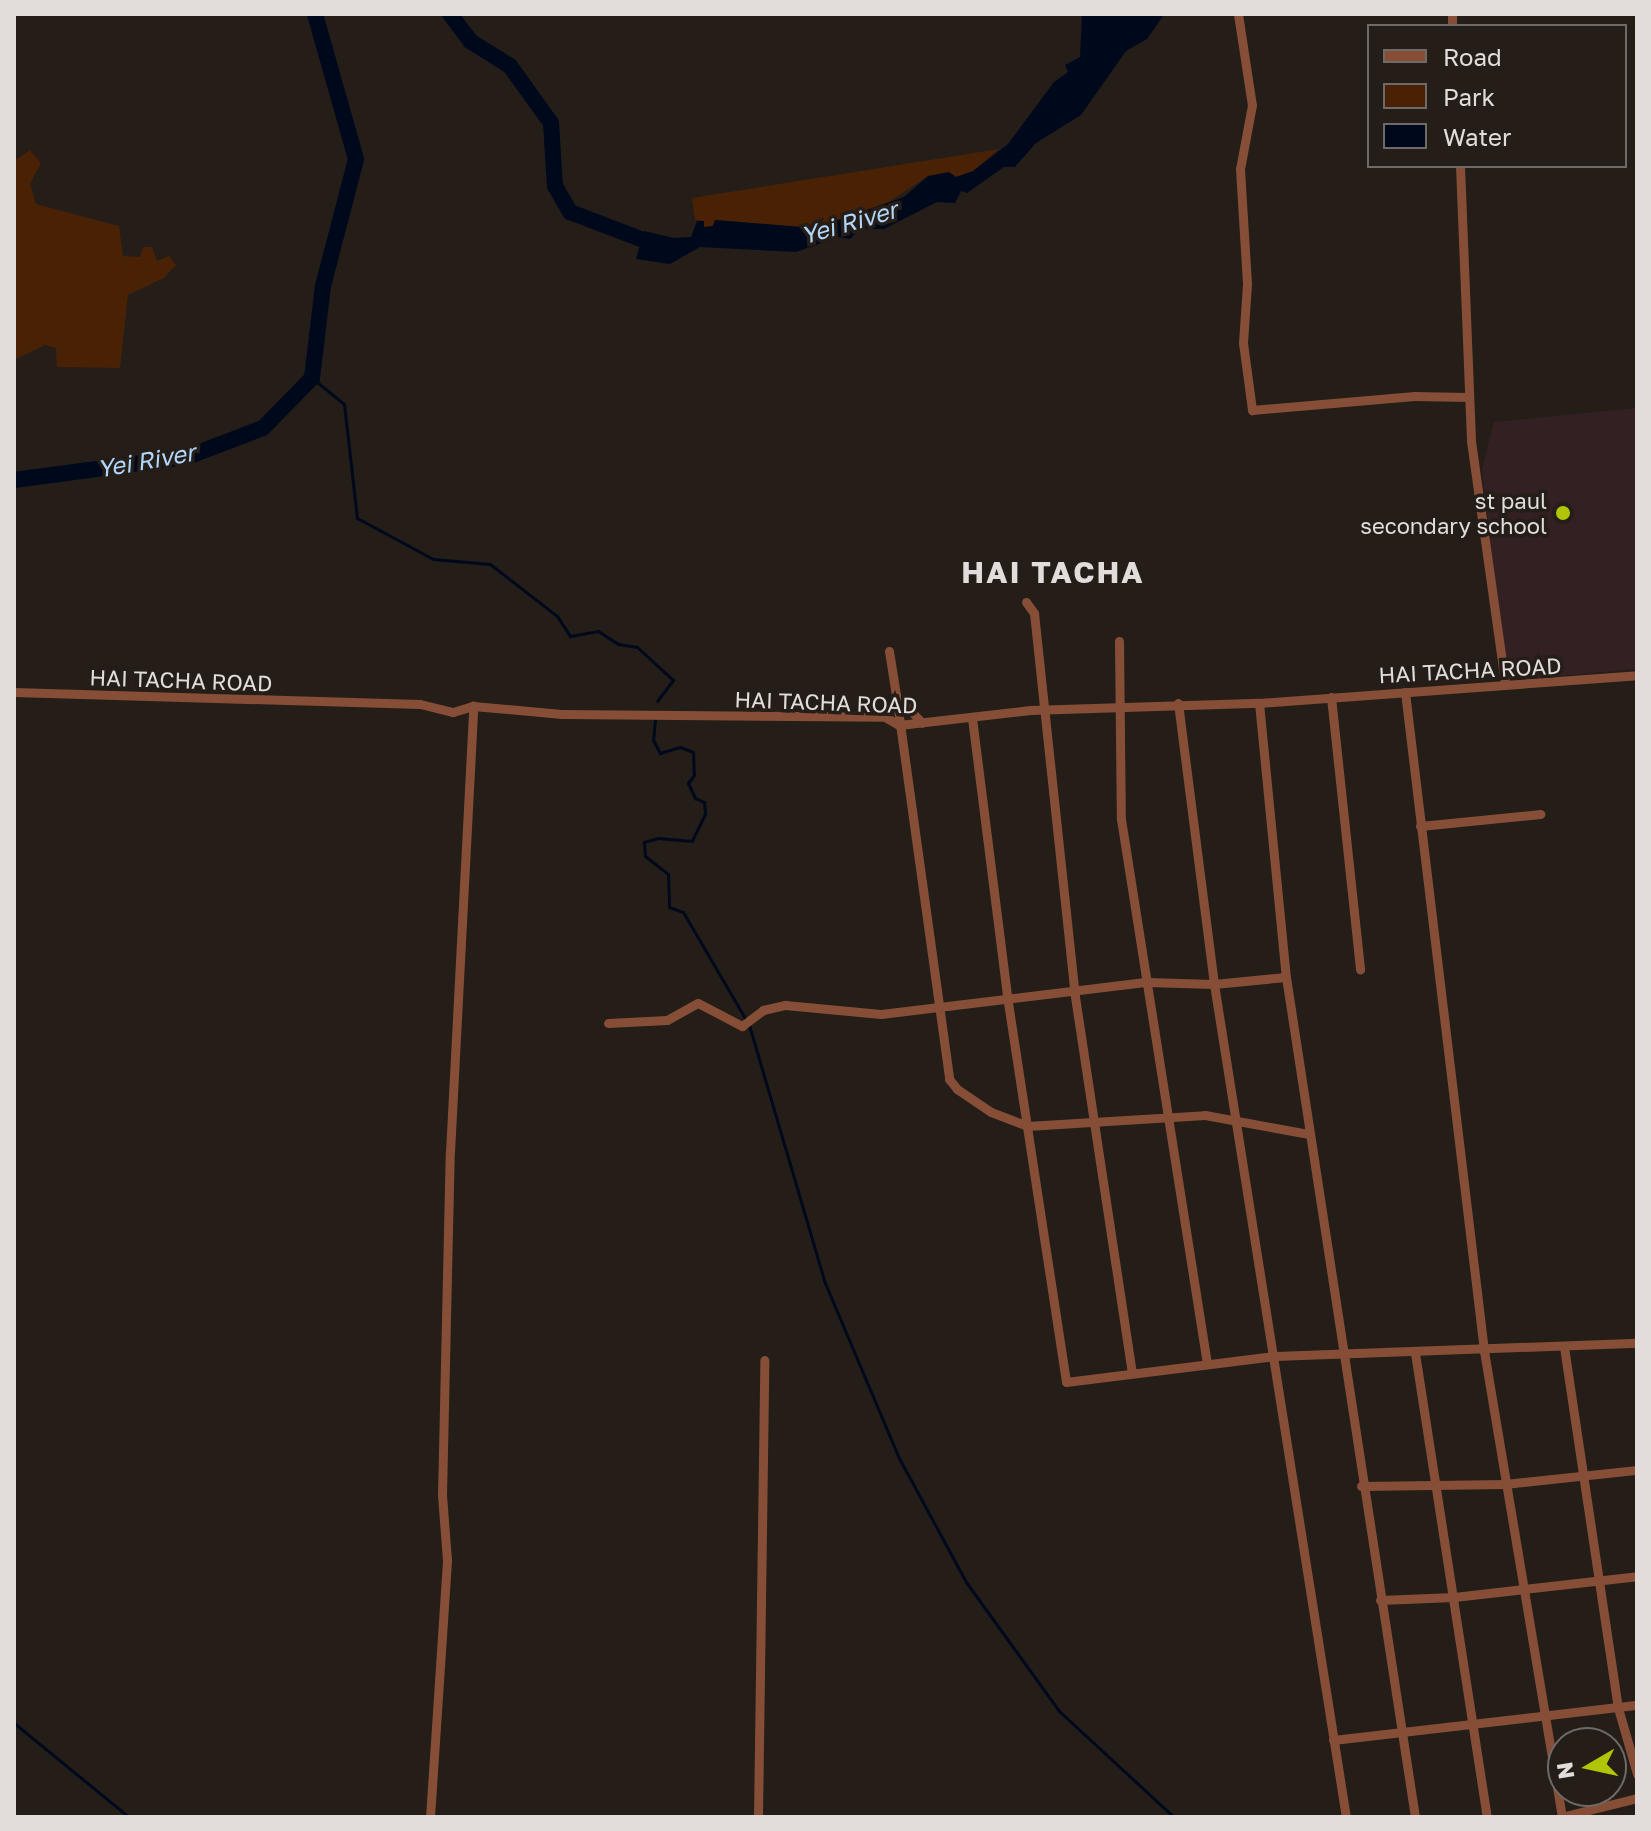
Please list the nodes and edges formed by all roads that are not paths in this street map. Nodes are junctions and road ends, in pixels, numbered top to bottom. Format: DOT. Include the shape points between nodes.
graph roads {
  1 [pos="1238,14"];
  2 [pos="1460,168"];
  3 [pos="1469,397"];
  4 [pos="1026,602"];
  5 [pos="1119,641"];
  6 [pos="889,651"];
  7 [pos="1637,675"];
  8 [pos="1505,684"];
  9 [pos="14,692"];
  10 [pos="1405,692"];
  11 [pos="896,695"];
  12 [pos="1331,697"];
  13 [pos="1178,703"];
  14 [pos="1259,703"];
  15 [pos="1120,705"];
  16 [pos="473,706"];
  17 [pos="1041,711"];
  18 [pos="972,718"];
  19 [pos="922,723"];
  20 [pos="899,725"];
  21 [pos="1540,814"];
  22 [pos="1420,826"];
  23 [pos="1360,969"];
  24 [pos="1286,977"];
  25 [pos="1147,982"];
  26 [pos="1214,984"];
  27 [pos="1074,990"];
  28 [pos="1007,996"];
  29 [pos="940,1008"];
  30 [pos="608,1023"];
  31 [pos="1168,1118"];
  32 [pos="1237,1119"];
  33 [pos="1094,1124"];
  34 [pos="1027,1126"];
  35 [pos="1309,1134"];
  36 [pos="1637,1343"];
  37 [pos="1564,1347"];
  38 [pos="1484,1351"];
  39 [pos="1342,1352"];
  40 [pos="1415,1353"];
  41 [pos="1275,1356"];
  42 [pos="764,1360"];
  43 [pos="1207,1364"];
  44 [pos="1132,1372"];
  45 [pos="1637,1470"];
  46 [pos="1585,1474"];
  47 [pos="1505,1484"];
  48 [pos="1436,1485"];
  49 [pos="1361,1486"];
  50 [pos="1637,1576"];
  51 [pos="1600,1582"];
  52 [pos="1523,1587"];
  53 [pos="1454,1597"];
  54 [pos="1380,1600"];
  55 [pos="1637,1705"];
  56 [pos="1618,1708"];
  57 [pos="1543,1714"];
  58 [pos="1472,1724"];
  59 [pos="1400,1731"];
  60 [pos="1333,1740"];
  61 [pos="1637,1774"];
  62 [pos="1637,1798"];
  63 [pos="430,1817"];
  64 [pos="758,1817"];
  65 [pos="1346,1817"];
  66 [pos="1415,1817"];
  67 [pos="1487,1817"];
  68 [pos="1562,1817"];
  1 -- 3 [label="street" via="1252,105 1240,169 1247,271 1243,343 1252,410 1414,396"];
  2 -- 3 [label="street"];
  3 -- 8 [label="street"];
  4 -- 17 [label="street" via="1034,613"];
  5 -- 15 [label="street"];
  6 -- 11 [label="street"];
  7 -- 8 [label="street, HAI TACHA ROAD"];
  8 -- 10 [label="street, HAI TACHA ROAD"];
  9 -- 16 [label="street, HAI TACHA ROAD" via="420,704 453,712"];
  10 -- 12 [label="street, HAI TACHA ROAD"];
  10 -- 22 [label="street"];
  11 -- 19 [label="street"];
  11 -- 20 [label="street"];
  12 -- 14 [label="street, HAI TACHA ROAD"];
  12 -- 23 [label="street"];
  13 -- 14 [label="street, HAI TACHA ROAD"];
  13 -- 15 [label="street, HAI TACHA ROAD"];
  13 -- 26 [label="street"];
  14 -- 24 [label="street"];
  15 -- 17 [label="street, HAI TACHA ROAD"];
  15 -- 25 [label="street" via="1121,819"];
  16 -- 20 [label="street, HAI TACHA ROAD" via="562,714 885,717"];
  16 -- 63 [label="street" via="450,1152 442,1495 447,1560"];
  17 -- 18 [label="street, HAI TACHA ROAD"];
  17 -- 27 [label="street"];
  18 -- 19 [label="street, HAI TACHA ROAD"];
  18 -- 28 [label="street"];
  19 -- 20 [label="street, HAI TACHA ROAD"];
  20 -- 29 [label="street"];
  21 -- 22 [label="street"];
  22 -- 38 [label="street"];
  24 -- 26 [label="street"];
  24 -- 35 [label="street"];
  25 -- 26 [label="street"];
  25 -- 27 [label="street"];
  25 -- 31 [label="street"];
  26 -- 32 [label="street"];
  27 -- 28 [label="street"];
  27 -- 33 [label="street"];
  28 -- 29 [label="street"];
  28 -- 34 [label="street"];
  29 -- 30 [label="street" via="867,1014 785,1005 763,1010 742,1026 698,1003 667,1020"];
  29 -- 34 [label="street" via="949,1079 972,1102"];
  31 -- 32 [label="street"];
  31 -- 33 [label="street"];
  31 -- 43 [label="street"];
  32 -- 35 [label="street"];
  32 -- 41 [label="street"];
  33 -- 34 [label="street"];
  33 -- 44 [label="street"];
  34 -- 44 [label="street" via="1066,1382"];
  35 -- 39 [label="street"];
  36 -- 37 [label="street"];
  37 -- 38 [label="street"];
  37 -- 46 [label="street"];
  38 -- 40 [label="street"];
  38 -- 47 [label="street"];
  39 -- 40 [label="street"];
  39 -- 41 [label="street"];
  39 -- 49 [label="street"];
  40 -- 48 [label="street"];
  41 -- 43 [label="street"];
  41 -- 60 [label="street"];
  42 -- 64 [label="street"];
  43 -- 44 [label="street"];
  45 -- 46 [label="street"];
  46 -- 47 [label="street"];
  46 -- 51 [label="street"];
  47 -- 48 [label="street"];
  47 -- 52 [label="street"];
  48 -- 49 [label="street"];
  48 -- 53 [label="street"];
  49 -- 54 [label="street"];
  50 -- 51 [label="street"];
  51 -- 52 [label="street"];
  51 -- 56 [label="street"];
  52 -- 53 [label="street"];
  52 -- 57 [label="street"];
  53 -- 54 [label="street"];
  53 -- 58 [label="street"];
  54 -- 59 [label="street"];
  55 -- 56 [label="street"];
  56 -- 57 [label="street"];
  56 -- 61 [label="street"];
  57 -- 58 [label="street"];
  57 -- 68 [label="street"];
  58 -- 59 [label="street"];
  58 -- 67 [label="street"];
  59 -- 60 [label="street"];
  59 -- 66 [label="street"];
  60 -- 65 [label="street"];
  62 -- 68 [label="street"];
}
